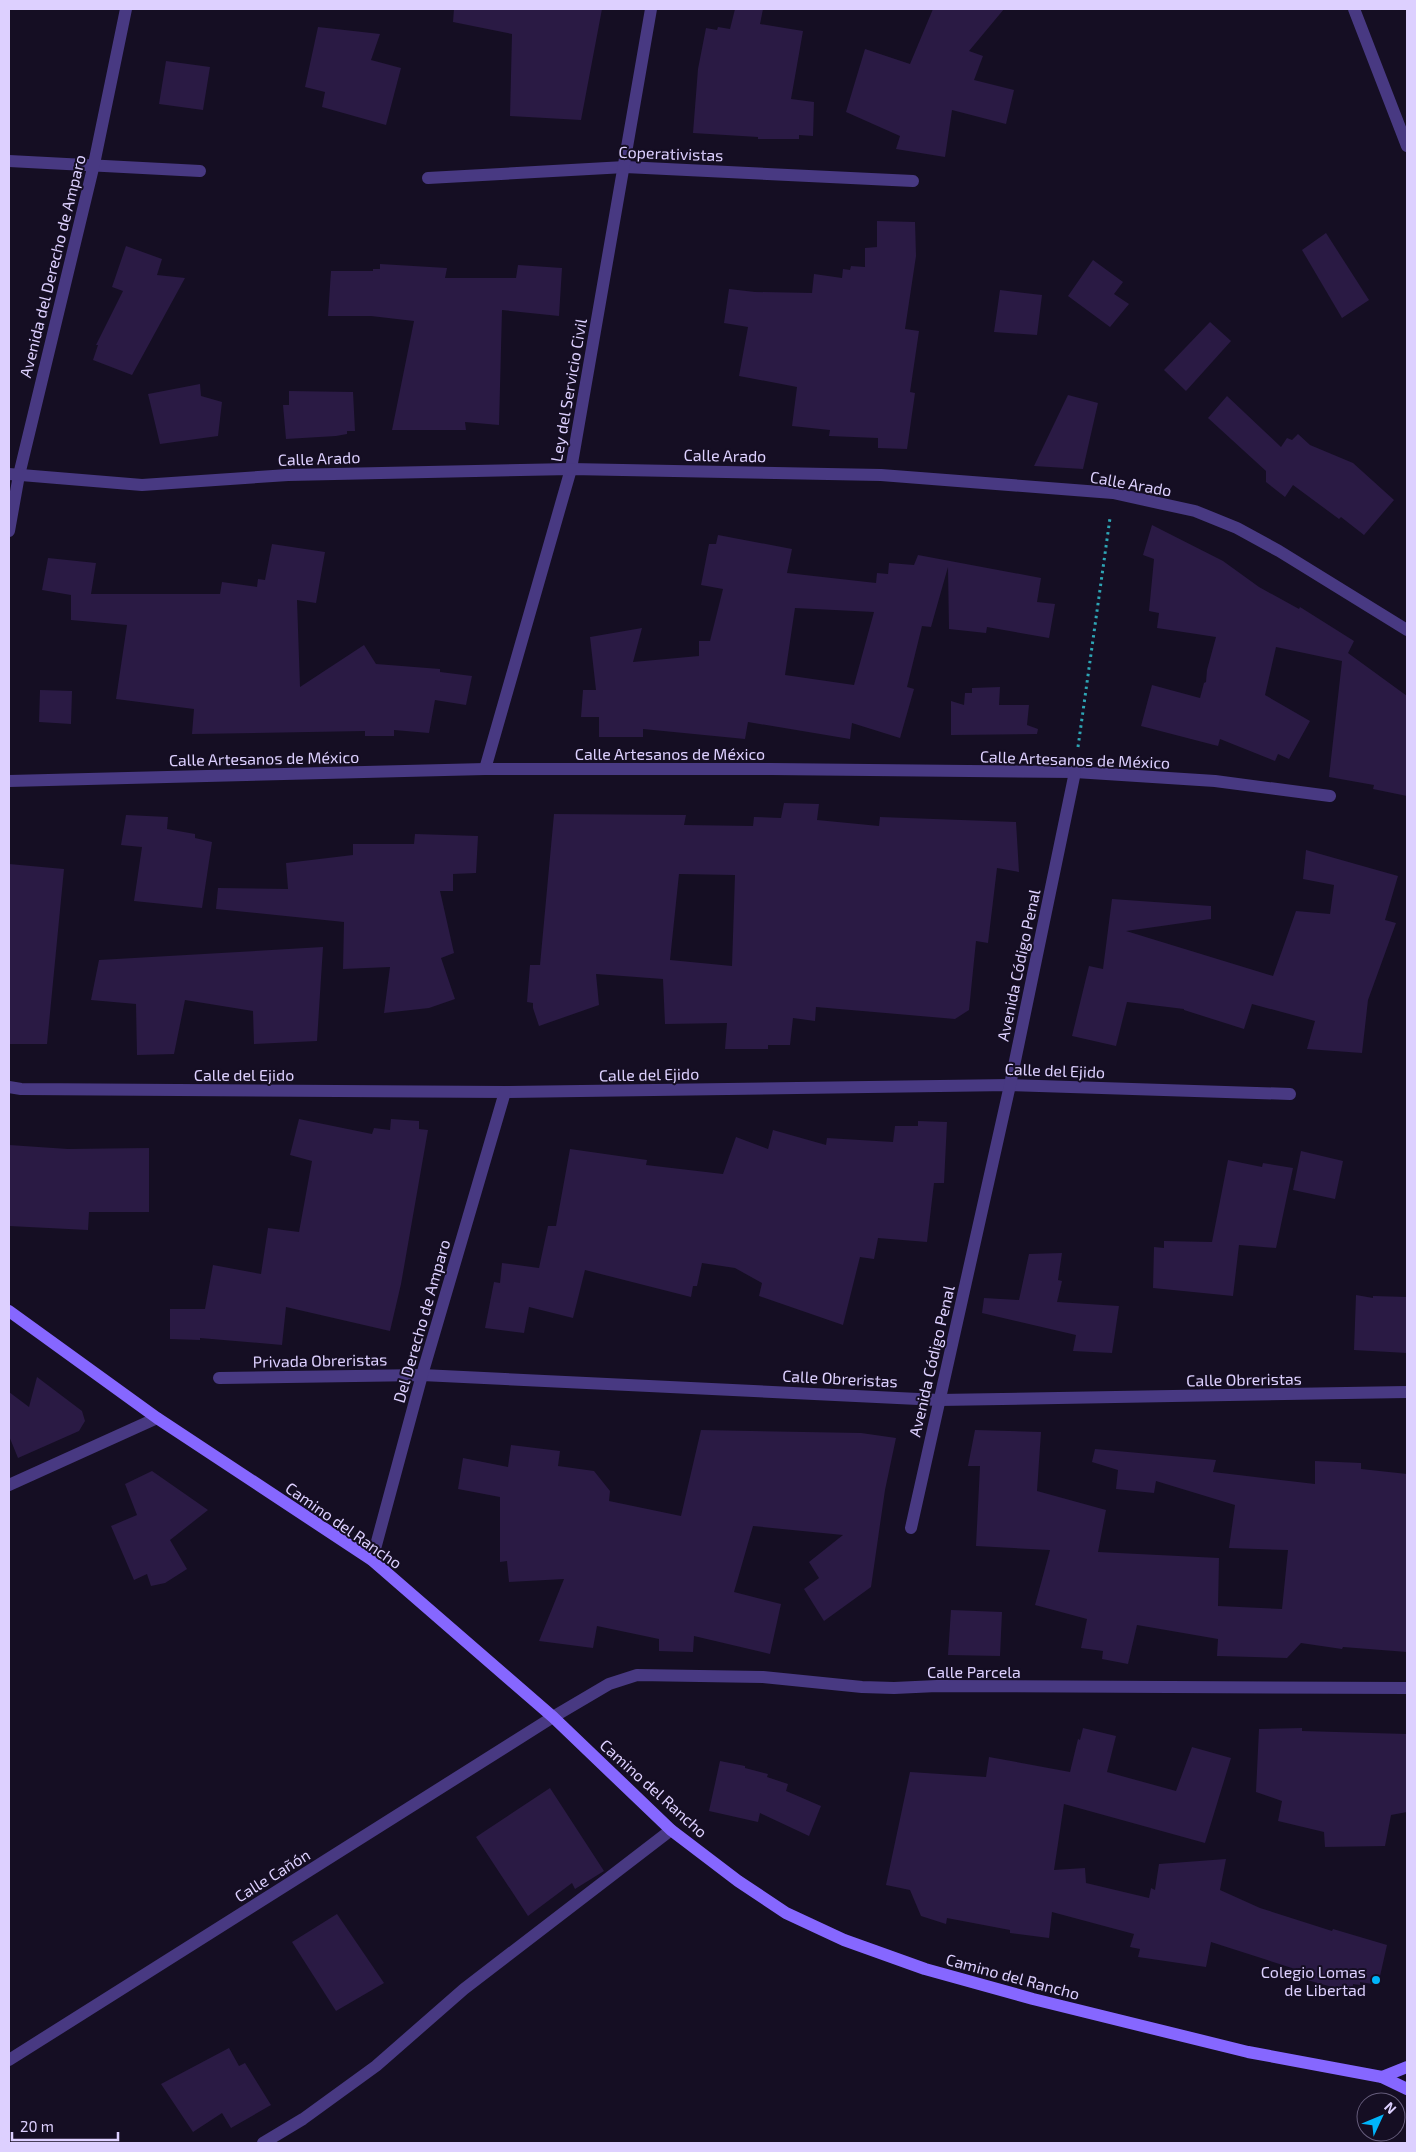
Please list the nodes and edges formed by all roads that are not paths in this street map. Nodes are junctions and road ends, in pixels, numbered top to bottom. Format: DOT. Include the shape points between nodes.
graph roads {
  1 [pos="126,9"];
  2 [pos="651,9"];
  3 [pos="1359,11"];
  4 [pos="1407,146"];
  5 [pos="9,161"];
  6 [pos="94,164"];
  7 [pos="625,166"];
  8 [pos="200,171"];
  9 [pos="428,178"];
  10 [pos="913,181"];
  11 [pos="571,469"];
  12 [pos="14,475"];
  13 [pos="9,531"];
  14 [pos="1407,630"];
  15 [pos="485,769"];
  16 [pos="1075,772"];
  17 [pos="9,781"];
  18 [pos="1330,796"];
  19 [pos="1010,1084"];
  20 [pos="9,1087"];
  21 [pos="505,1092"];
  22 [pos="1290,1094"];
  23 [pos="9,1311"];
  24 [pos="422,1375"];
  25 [pos="219,1378"];
  26 [pos="1407,1392"];
  27 [pos="939,1400"];
  28 [pos="157,1418"];
  29 [pos="9,1485"];
  30 [pos="911,1528"];
  31 [pos="372,1560"];
  32 [pos="1407,1688"];
  33 [pos="553,1718"];
  34 [pos="671,1830"];
  35 [pos="9,2060"];
  36 [pos="1407,2067"];
  37 [pos="1382,2078"];
  38 [pos="1407,2089"];
  39 [pos="263,2143"];
  1 -- 6 [label="street, Avenida del Derecho de Amparo"];
  2 -- 7 [label="street, Ley del Servicio Civil"];
  3 -- 4 [label="street"];
  5 -- 6 [label="street"];
  6 -- 8 [label="street"];
  6 -- 12 [label="street, Avenida del Derecho de Amparo"];
  7 -- 9 [label="street, Coperativistas"];
  7 -- 10 [label="street, Coperativistas"];
  7 -- 11 [label="street, Ley del Servicio Civil"];
  11 -- 12 [label="street, Calle Arado" via="288,475 142,485"];
  11 -- 14 [label="street, Calle Arado" via="881,475 1113,493 1195,511 1237,528"];
  11 -- 15 [label="street, Ley del Servicio Civil"];
  12 -- 13 [label="street, Avenida del Derecho de Amparo"];
  15 -- 16 [label="street, Calle Artesanos de México"];
  15 -- 17 [label="street, Calle Artesanos de México"];
  16 -- 18 [label="street, Calle Artesanos de México" via="1215,781"];
  16 -- 19 [label="street, Avenida Código Penal"];
  19 -- 21 [label="street, Calle del Ejido"];
  19 -- 22 [label="street, Calle del Ejido"];
  19 -- 27 [label="street, Avenida Código Penal"];
  20 -- 21 [label="street, Calle del Ejido"];
  21 -- 24 [label="street, Del Derecho de Amparo"];
  23 -- 28 [label="main road, Camino del Rancho"];
  24 -- 25 [label="street, Privada Obreristas"];
  24 -- 27 [label="street, Calle Obreristas"];
  24 -- 31 [label="street, Del Derecho de Amparo"];
  26 -- 27 [label="street, Calle Obreristas"];
  27 -- 30 [label="street, Avenida Código Penal"];
  28 -- 29 [label="street"];
  28 -- 31 [label="main road, Camino del Rancho"];
  31 -- 33 [label="main road, Camino del Rancho"];
  32 -- 33 [label="street, Calle Parcela" via="894,1688 763,1677 637,1675 609,1684"];
  33 -- 34 [label="main road, Camino del Rancho"];
  33 -- 35 [label="street, Calle Cañón"];
  34 -- 37 [label="main road, Camino del Rancho" via="786,1913 844,1940 925,1970 1248,2052"];
  34 -- 39 [label="street" via="464,1989 376,2066 303,2119"];
  36 -- 37 [label="main road"];
  37 -- 38 [label="main road, Camino del Rancho"];
}
